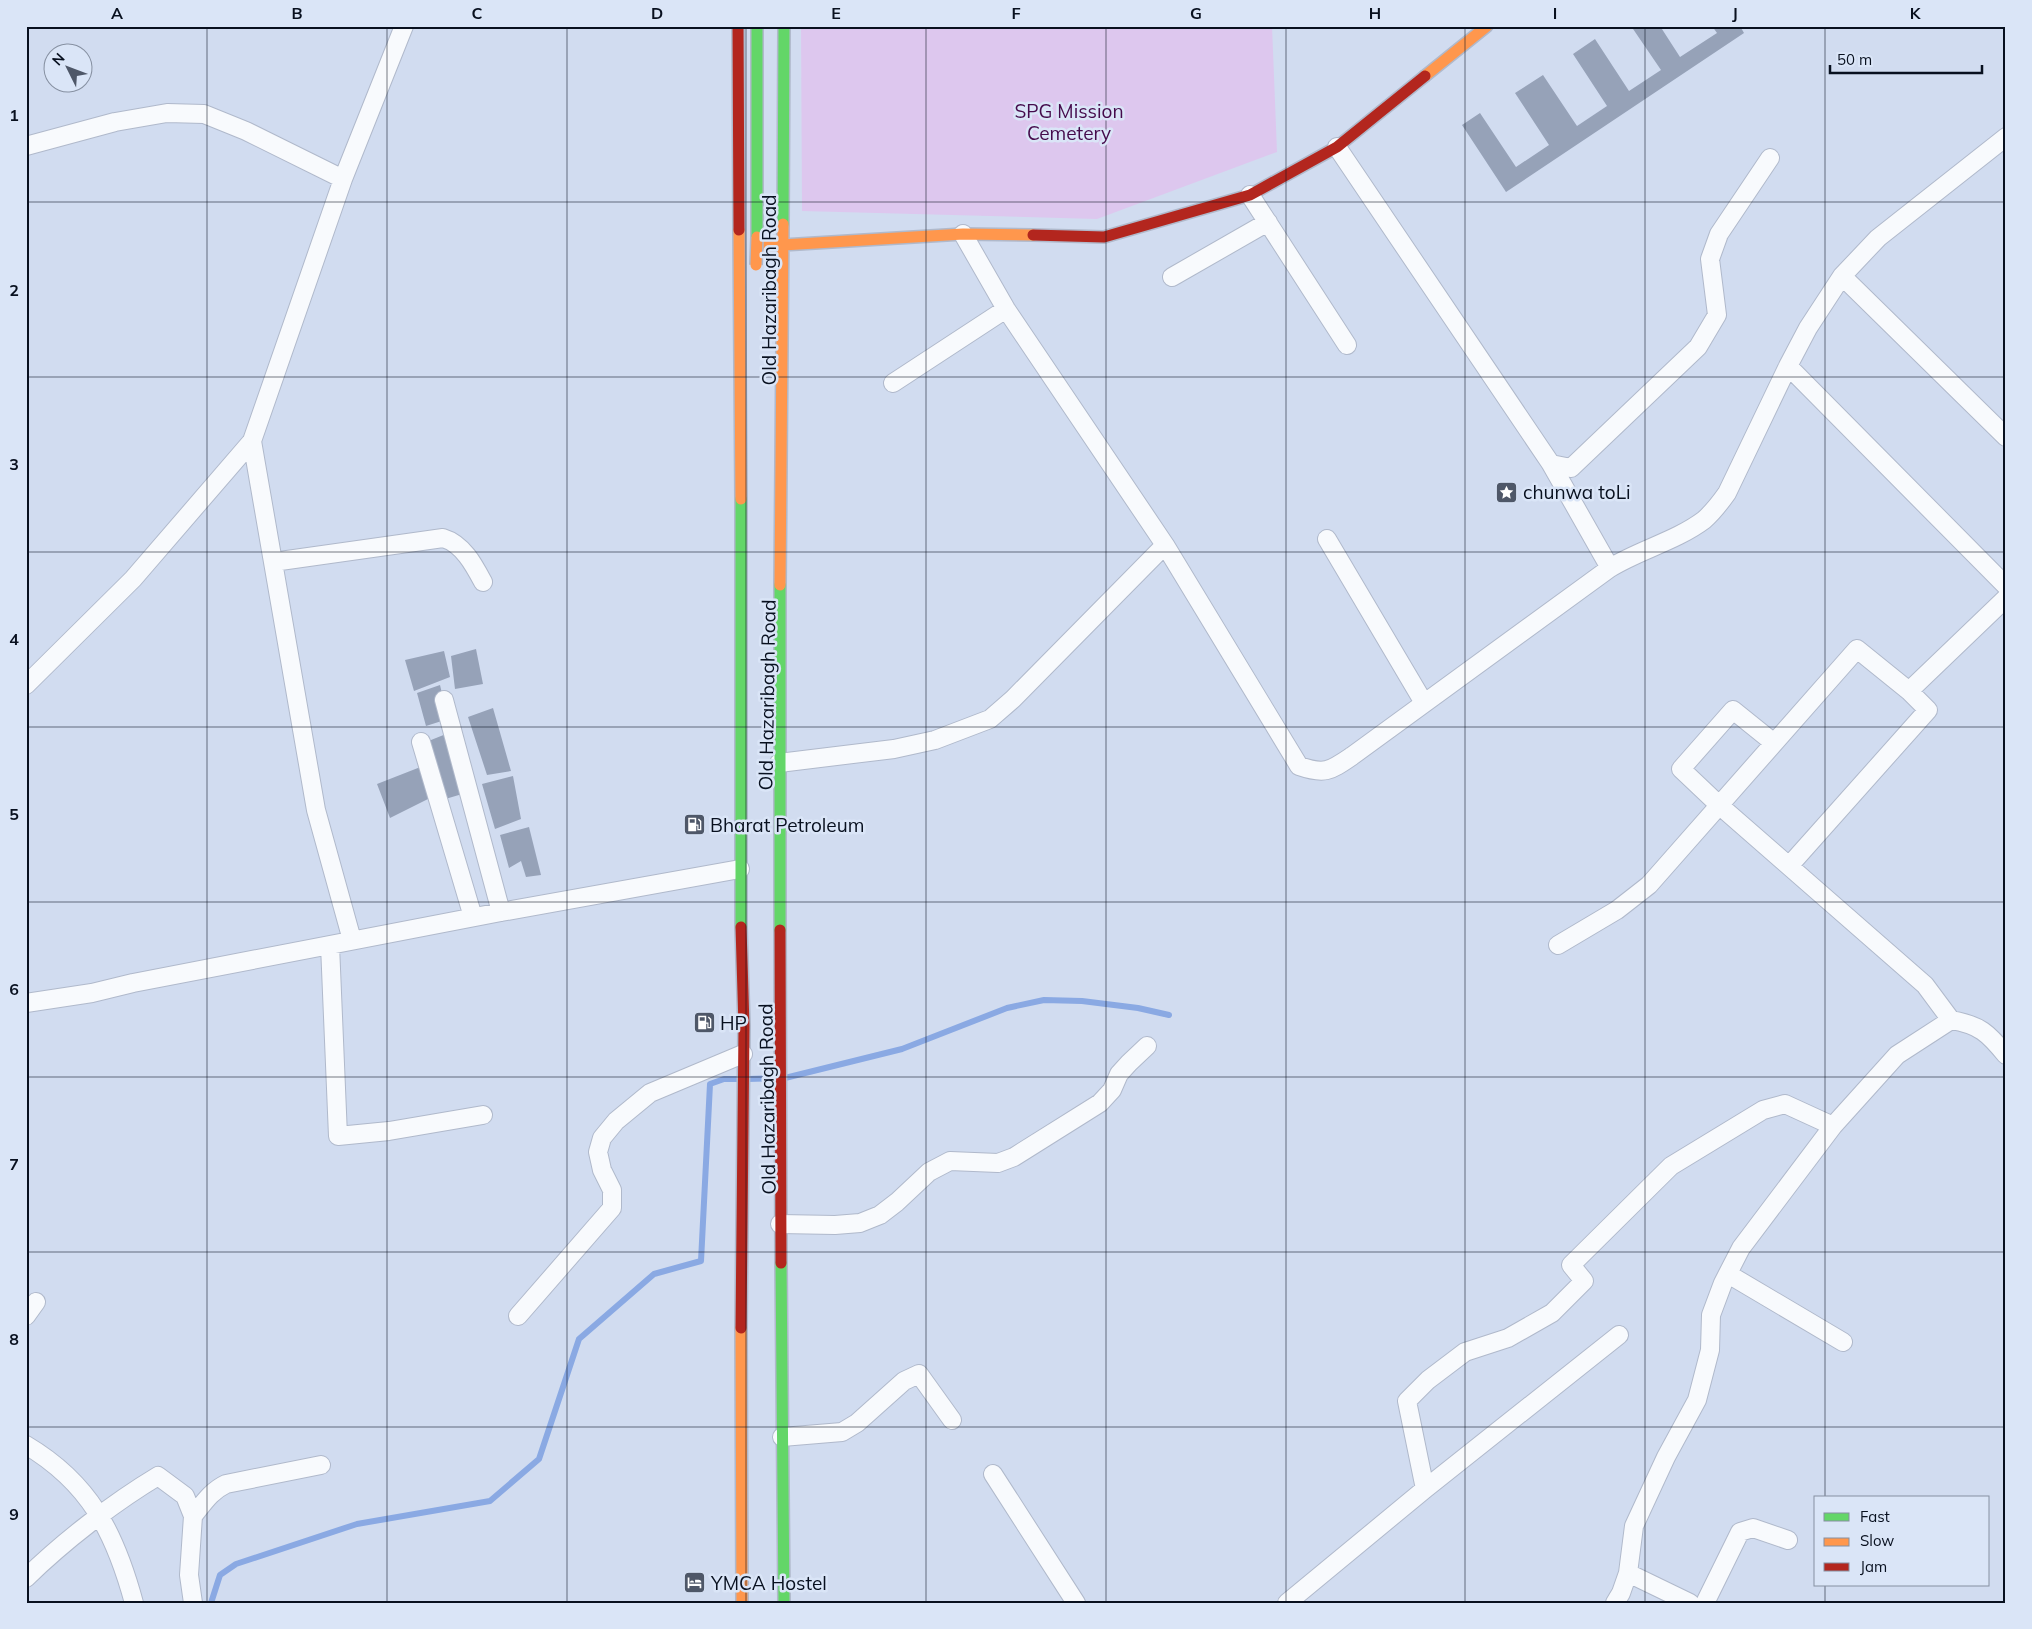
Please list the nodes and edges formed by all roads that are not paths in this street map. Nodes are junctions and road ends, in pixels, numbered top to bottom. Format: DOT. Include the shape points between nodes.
graph roads {
  1 [pos="404,26"];
  2 [pos="738,26"];
  3 [pos="758,26"];
  4 [pos="768,26"];
  5 [pos="784,26"];
  6 [pos="1476,29"];
  7 [pos="2005,140"];
  8 [pos="26,146"];
  9 [pos="1337,147"];
  10 [pos="1770,158"];
  11 [pos="343,179"];
  12 [pos="769,187"];
  13 [pos="1250,195"];
  14 [pos="1268,222"];
  15 [pos="963,234"];
  16 [pos="770,237"];
  17 [pos="782,245"];
  18 [pos="739,248"];
  19 [pos="770,255"];
  20 [pos="756,270"];
  21 [pos="1842,276"];
  22 [pos="1172,278"];
  23 [pos="1006,309"];
  24 [pos="1347,345"];
  25 [pos="1788,366"];
  26 [pos="893,383"];
  27 [pos="2006,437"];
  28 [pos="252,441"];
  29 [pos="1551,464"];
  30 [pos="1327,540"];
  31 [pos="1165,545"];
  32 [pos="273,562"];
  33 [pos="1610,568"];
  34 [pos="483,582"];
  35 [pos="2006,586"];
  36 [pos="2006,598"];
  37 [pos="26,685"];
  38 [pos="1909,691"];
  39 [pos="444,700"];
  40 [pos="1424,703"];
  41 [pos="421,742"];
  42 [pos="1774,743"];
  43 [pos="780,763"];
  44 [pos="753,774"];
  45 [pos="1719,805"];
  46 [pos="1789,866"];
  47 [pos="740,869"];
  48 [pos="500,912"];
  49 [pos="473,917"];
  50 [pos="352,940"];
  51 [pos="330,945"];
  52 [pos="1558,945"];
  53 [pos="26,1003"];
  54 [pos="1951,1020"];
  55 [pos="1147,1046"];
  56 [pos="2006,1055"];
  57 [pos="747,1064"];
  58 [pos="748,1091"];
  59 [pos="483,1115"];
  60 [pos="1833,1126"];
  61 [pos="754,1159"];
  62 [pos="780,1224"];
  63 [pos="1728,1274"];
  64 [pos="518,1316"];
  65 [pos="1619,1335"];
  66 [pos="770,1340"];
  67 [pos="1842,1342"];
  68 [pos="952,1420"];
  69 [pos="782,1437"];
  70 [pos="26,1444"];
  71 [pos="321,1465"];
  72 [pos="993,1474"];
  73 [pos="1425,1488"];
  74 [pos="771,1491"];
  75 [pos="772,1510"];
  76 [pos="100,1515"];
  77 [pos="193,1516"];
  78 [pos="1788,1540"];
  79 [pos="1628,1573"];
  80 [pos="26,1578"];
  81 [pos="134,1603"];
  82 [pos="193,1603"];
  83 [pos="742,1603"];
  84 [pos="774,1603"];
  85 [pos="784,1603"];
  86 [pos="1076,1603"];
  87 [pos="1286,1603"];
  88 [pos="1614,1603"];
  89 [pos="1690,1603"];
  90 [pos="1705,1603"];
  1 -- 11 [label="street"];
  2 -- 18 [label="street"];
  3 -- 20 [label="street, Old Hazaribagh Road, bridge"];
  4 -- 12 [label="street, Old Hazaribagh Road"];
  5 -- 17 [label="street"];
  6 -- 9 [label="street"];
  7 -- 21 [label="street" via="1878,238"];
  8 -- 11 [label="street" via="158,114 204,114"];
  9 -- 13 [label="street"];
  9 -- 29 [label="street"];
  10 -- 29 [label="street" via="1719,234 1710,259 1717,315 1698,347 1571,468"];
  11 -- 28 [label="street"];
  13 -- 14 [label="street"];
  13 -- 15 [label="street" via="1104,237"];
  14 -- 22 [label="street"];
  14 -- 24 [label="street"];
  15 -- 17 [label="street"];
  15 -- 23 [label="street"];
  16 -- 19 [label="street, Old Hazaribagh Road"];
  17 -- 18 [label="street"];
  17 -- 43 [label="street"];
  18 -- 47 [label="street"];
  21 -- 25 [label="street"];
  21 -- 27 [label="street"];
  23 -- 26 [label="street"];
  23 -- 31 [label="street"];
  25 -- 33 [label="street" via="1717,508 1697,524"];
  25 -- 35 [label="street"];
  28 -- 32 [label="street"];
  28 -- 37 [label="street" via="133,579"];
  29 -- 33 [label="street"];
  30 -- 40 [label="street"];
  31 -- 40 [label="street" via="1298,766 1317,772 1334,768"];
  31 -- 43 [label="street" via="990,719 935,740 894,749"];
  32 -- 34 [label="street" via="444,538 459,546"];
  32 -- 50 [label="street" via="316,810"];
  33 -- 40 [label="street"];
  36 -- 38 [label="street"];
  38 -- 42 [label="street" via="1857,649"];
  38 -- 46 [label="street" via="1928,710"];
  39 -- 48 [label="street"];
  41 -- 49 [label="street"];
  42 -- 45 [label="street"];
  42 -- 45 [label="street" via="1733,710 1707,739 1681,769"];
  43 -- 62 [label="street"];
  44 -- 57 [label="street, Old Hazaribagh Road"];
  45 -- 46 [label="street"];
  45 -- 52 [label="street" via="1649,885 1618,910"];
  46 -- 54 [label="street" via="1925,985"];
  47 -- 48 [label="street"];
  47 -- 57 [label="street"];
  48 -- 49 [label="street"];
  49 -- 50 [label="street"];
  50 -- 51 [label="street"];
  51 -- 53 [label="street" via="92,993"];
  51 -- 59 [label="street" via="338,1136"];
  54 -- 56 [label="street" via="1966,1022 1988,1033"];
  54 -- 60 [label="street" via="1897,1055"];
  55 -- 62 [label="street" via="1120,1074 1100,1103 1014,1158 998,1162 950,1162 929,1172 880,1215 860,1223"];
  57 -- 58 [label="street, Old Hazaribagh Road"];
  57 -- 64 [label="street" via="650,1093 616,1121 602,1138 598,1152 612,1190 612,1208"];
  58 -- 61 [label="street, Old Hazaribagh Road"];
  58 -- 83 [label="street" via="740,1271"];
  60 -- 63 [label="street" via="1741,1248"];
  60 -- 73 [label="street" via="1785,1104 1763,1110 1671,1166 1571,1265 1584,1281 1552,1313 1508,1338 1465,1352 1428,1380 1407,1401"];
  62 -- 69 [label="street"];
  63 -- 67 [label="street"];
  63 -- 79 [label="street" via="1711,1315 1710,1350 1697,1400 1634,1526"];
  65 -- 73 [label="street"];
  66 -- 74 [label="street"];
  68 -- 69 [label="street" via="919,1374 904,1381 857,1423 842,1432"];
  69 -- 85 [label="street"];
  70 -- 76 [label="street" via="64,1470"];
  71 -- 77 [label="street" via="226,1484 213,1492"];
  72 -- 86 [label="street"];
  73 -- 87 [label="street"];
  75 -- 84 [label="street"];
  76 -- 77 [label="street" via="158,1476 185,1496"];
  76 -- 80 [label="street"];
  76 -- 81 [label="street" via="124,1568"];
  77 -- 82 [label="street" via="189,1575"];
  78 -- 90 [label="street" via="1753,1528 1740,1532"];
  79 -- 88 [label="street"];
  79 -- 89 [label="street"];
}
